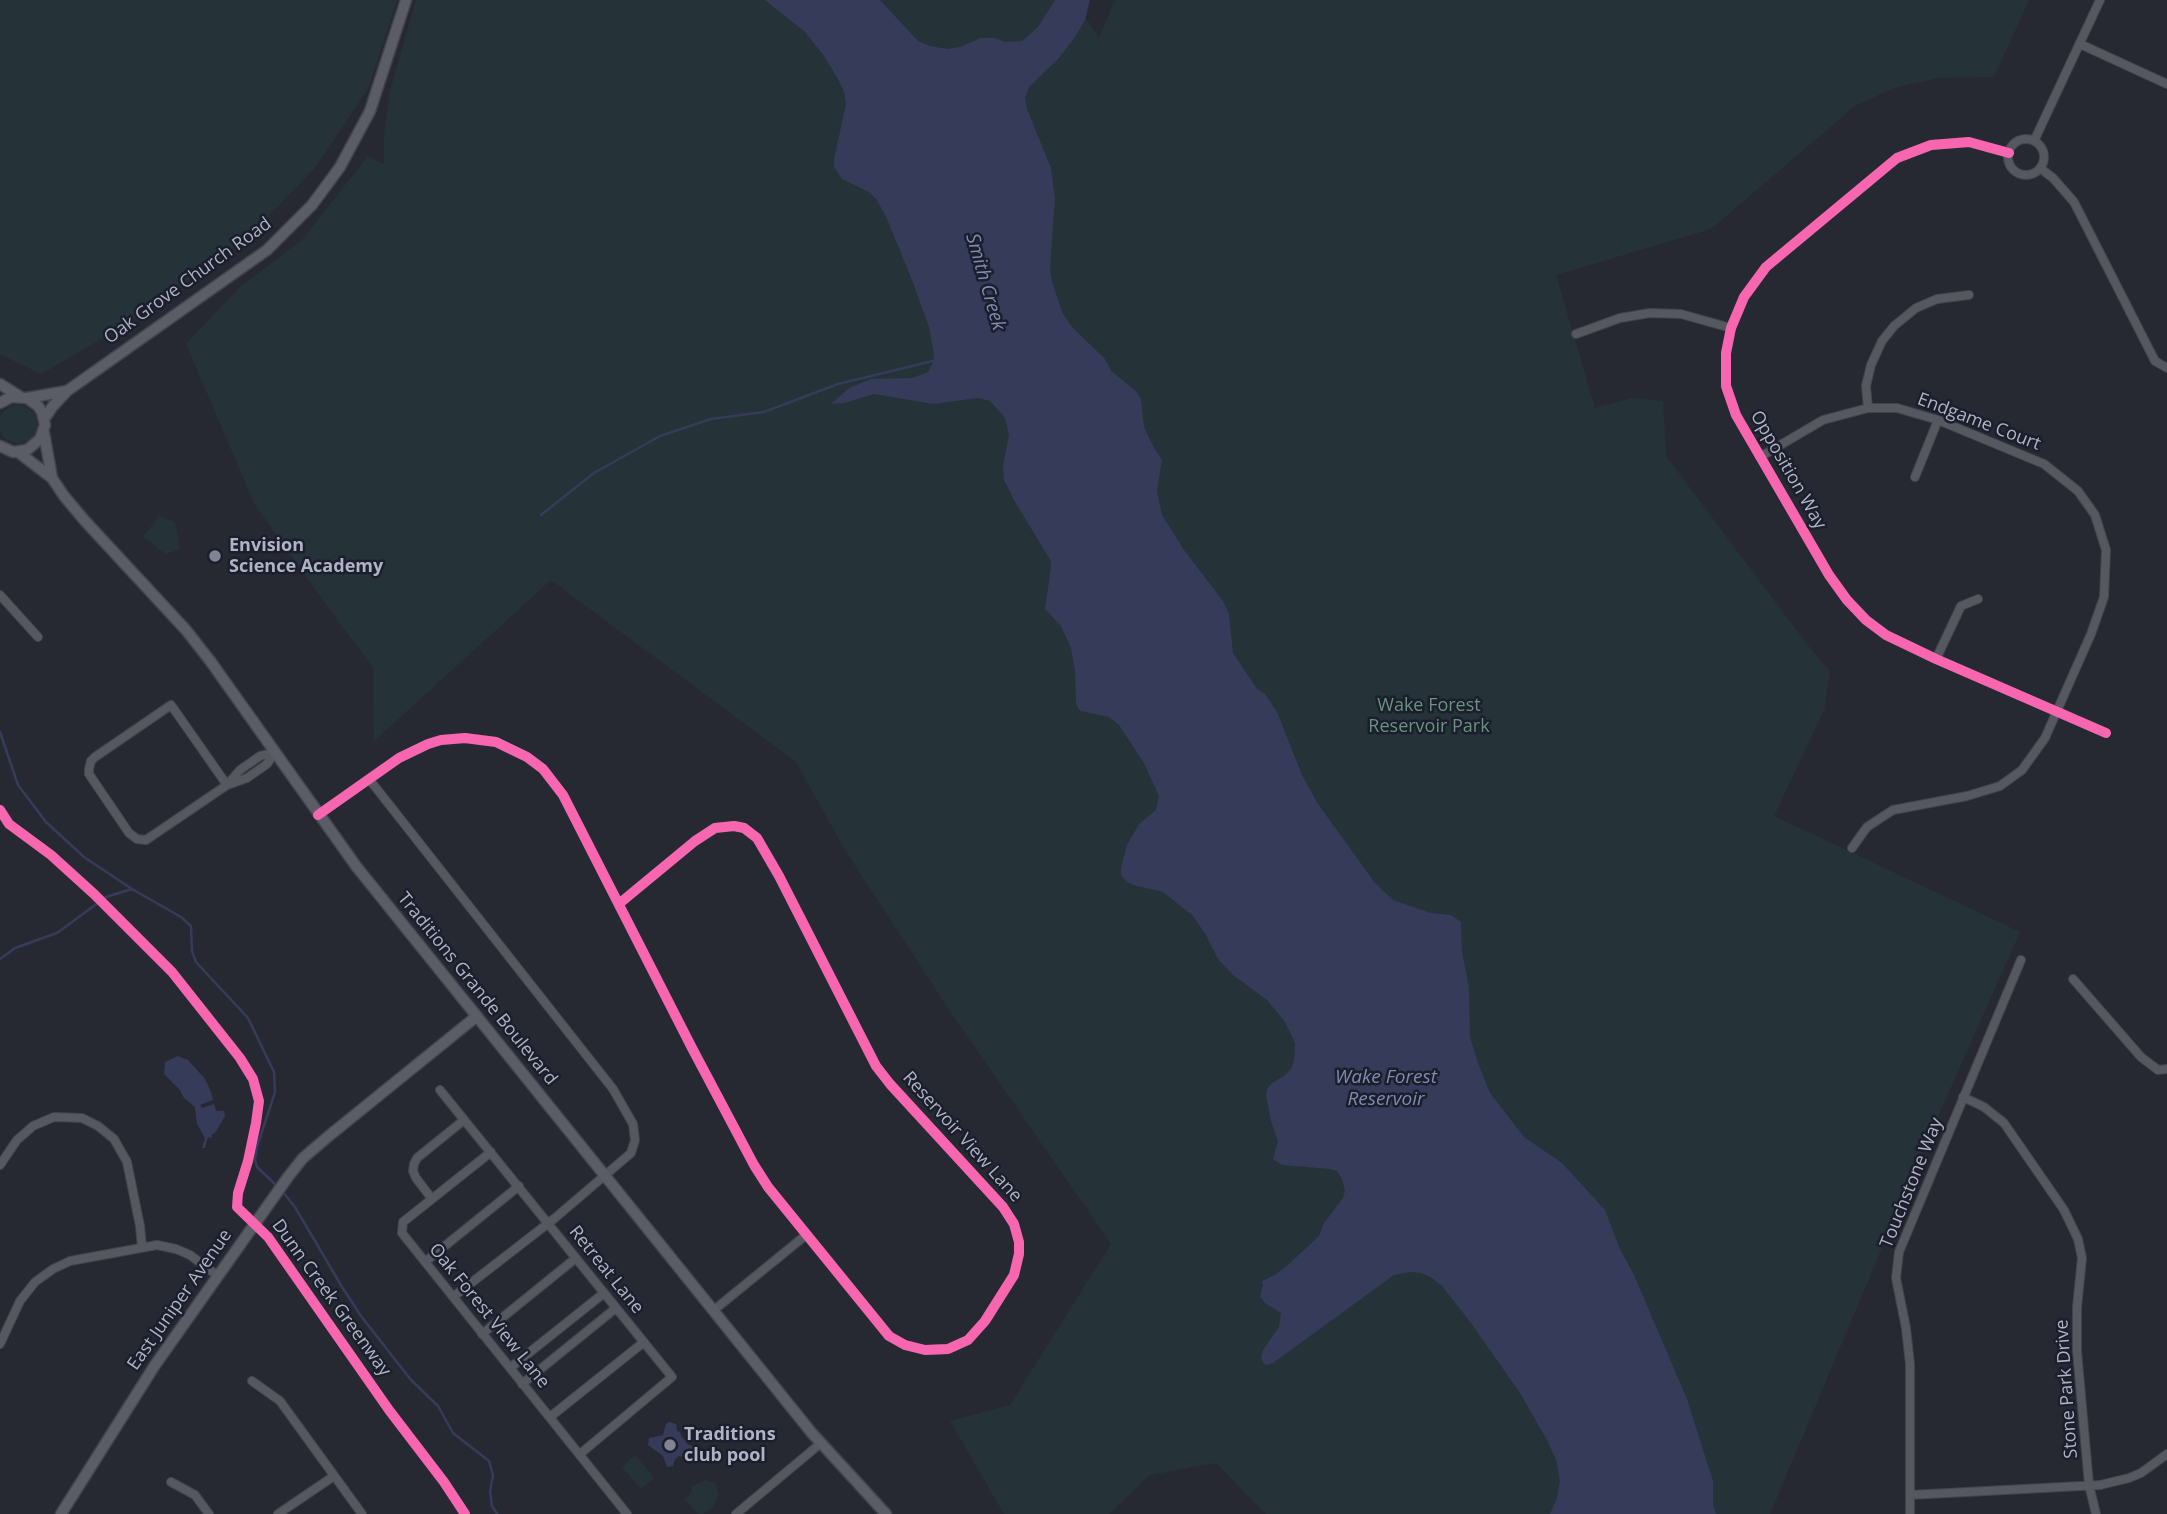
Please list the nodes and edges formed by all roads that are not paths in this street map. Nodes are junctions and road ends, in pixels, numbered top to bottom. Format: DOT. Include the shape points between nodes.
graph roads {
  1 [pos="405,0"];
  2 [pos="2100,0"];
  3 [pos="2080,44"];
  4 [pos="2167,84"];
  5 [pos="2034,141"];
  6 [pos="2009,153"];
  7 [pos="2040,168"];
  8 [pos="1969,295"];
  9 [pos="1731,328"];
  10 [pos="1576,334"];
  11 [pos="2167,368"];
  12 [pos="0,384"];
  13 [pos="67,391"];
  14 [pos="23,397"];
  15 [pos="0,402"];
  16 [pos="1868,408"];
  17 [pos="1938,420"];
  18 [pos="44,425"];
  19 [pos="6,450"];
  20 [pos="1760,457"];
  21 [pos="1915,477"];
  22 [pos="52,478"];
  23 [pos="0,595"];
  24 [pos="1978,599"];
  25 [pos="38,637"];
  26 [pos="1936,659"];
  27 [pos="2057,712"];
  28 [pos="2106,733"];
  29 [pos="275,752"];
  30 [pos="369,779"];
  31 [pos="227,785"];
  32 [pos="318,815"];
  33 [pos="1852,848"];
  34 [pos="620,903"];
  35 [pos="2021,960"];
  36 [pos="2073,979"];
  37 [pos="477,1016"];
  38 [pos="2167,1069"];
  39 [pos="440,1090"];
  40 [pos="1963,1097"];
  41 [pos="464,1119"];
  42 [pos="491,1152"];
  43 [pos="0,1164"];
  44 [pos="605,1176"];
  45 [pos="519,1186"];
  46 [pos="432,1199"];
  47 [pos="548,1224"];
  48 [pos="806,1235"];
  49 [pos="142,1247"];
  50 [pos="576,1258"];
  51 [pos="425,1262"];
  52 [pos="218,1276"];
  53 [pos="604,1293"];
  54 [pos="453,1297"];
  55 [pos="617,1308"];
  56 [pos="713,1310"];
  57 [pos="482,1334"];
  58 [pos="644,1342"];
  59 [pos="0,1344"];
  60 [pos="510,1368"];
  61 [pos="252,1381"];
  62 [pos="522,1384"];
  63 [pos="550,1417"];
  64 [pos="821,1443"];
  65 [pos="580,1454"];
  66 [pos="2167,1454"];
  67 [pos="334,1476"];
  68 [pos="171,1482"];
  69 [pos="2089,1485"];
  70 [pos="1910,1495"];
  71 [pos="740,1513"];
  72 [pos="61,1514"];
  73 [pos="209,1514"];
  74 [pos="278,1514"];
  75 [pos="362,1514"];
  76 [pos="627,1514"];
  77 [pos="887,1514"];
  78 [pos="1910,1514"];
  79 [pos="2096,1514"];
  1 -- 13 [label="main road, Oak Grove Church Road" via="370,111 340,167 312,205 256,258"];
  2 -- 3 [label="street"];
  3 -- 4 [label="street"];
  3 -- 5 [label="street"];
  5 -- 6 [label="street" via="2019,141"];
  5 -- 7 [label="street" via="2044,154"];
  6 -- 7 [label="street" via="2017,172 2028,175"];
  6 -- 9 [label="street, Opposition Way" via="1969,142 1931,145 1897,158 1766,267 1744,297"];
  7 -- 11 [label="street" via="2074,202 2155,361"];
  8 -- 16 [label="street" via="1937,299 1916,308 1894,326 1871,365 1866,386"];
  9 -- 10 [label="street" via="1681,314 1650,313"];
  9 -- 20 [label="street, Opposition Way" via="1726,386 1736,415"];
  12 -- 14 [label="main road"];
  13 -- 14 [label="main road, Oak Grove Church Road"];
  13 -- 18 [label="main road, Oak Grove Church Road"];
  14 -- 15 [label="main road, Oak Grove Church Road"];
  14 -- 18 [label="main road" via="38,406"];
  16 -- 17 [label="street, Endgame Court" via="1897,408"];
  16 -- 20 [label="street, Endgame Court" via="1824,420"];
  17 -- 21 [label="street"];
  17 -- 27 [label="street, Endgame Court" via="2043,464 2078,491 2095,515 2106,550 2104,597"];
  18 -- 19 [label="main road, Oak Grove Church Road" via="34,446"];
  18 -- 22 [label="main road, Traditions Grande Boulevard"];
  19 -- 22 [label="main road, Traditions Grande Boulevard"];
  20 -- 26 [label="street, Opposition Way" via="1847,600 1886,635"];
  22 -- 29 [label="main road, Traditions Grande Boulevard" via="85,522 186,630"];
  23 -- 25 [label="street"];
  24 -- 26 [label="street" via="1961,606"];
  26 -- 27 [label="street, Opposition Way"];
  27 -- 28 [label="street, Opposition Way"];
  27 -- 33 [label="street, Endgame Court" via="2033,757 2000,786 1893,810 1867,827"];
  29 -- 31 [label="street" via="260,756"];
  29 -- 32 [label="main road, Traditions Grande Boulevard"];
  30 -- 32 [label="street, Reservoir View Lane"];
  30 -- 34 [label="street, Reservoir View Lane" via="415,749 441,740 479,739 511,748 553,779"];
  30 -- 44 [label="street" via="613,1088 633,1124 635,1140 631,1153"];
  31 -- 31 [label="street" via="171,705 95,757 89,769 129,832 141,840 154,836"];
  32 -- 37 [label="main road, Traditions Grande Boulevard"];
  34 -- 48 [label="street, Reservoir View Lane" via="759,1174"];
  34 -- 48 [label="street, Reservoir View Lane" via="715,828 744,828 757,838 876,1066 1010,1215 1019,1254 1009,1284 976,1332 948,1349 925,1350 889,1336"];
  35 -- 40 [label="street, Touchstone Way"];
  36 -- 38 [label="street" via="2141,1058 2158,1070"];
  37 -- 44 [label="main road, Traditions Grande Boulevard"];
  37 -- 52 [label="main road, East Juniper Avenue" via="303,1158"];
  39 -- 41 [label="street, Retreat Lane"];
  40 -- 69 [label="street, Stone Park Drive" via="2004,1124 2064,1210 2078,1239 2082,1258 2077,1341"];
  40 -- 70 [label="street, Touchstone Way" via="1897,1261 1910,1364"];
  41 -- 42 [label="street, Retreat Lane"];
  41 -- 46 [label="street" via="414,1164 416,1178"];
  42 -- 45 [label="street, Retreat Lane"];
  42 -- 46 [label="street, Oak Forest View Lane"];
  43 -- 49 [label="street" via="33,1126 54,1117 82,1118 98,1126 114,1139 127,1163"];
  44 -- 47 [label="street"];
  44 -- 56 [label="main road, Traditions Grande Boulevard"];
  45 -- 47 [label="street, Retreat Lane"];
  45 -- 51 [label="street"];
  46 -- 51 [label="street, Oak Forest View Lane" via="403,1222 402,1233"];
  47 -- 50 [label="street, Retreat Lane"];
  47 -- 54 [label="street"];
  48 -- 56 [label="street"];
  49 -- 52 [label="street" via="176,1249"];
  49 -- 59 [label="street" via="70,1261 53,1269 20,1301"];
  50 -- 53 [label="street, Retreat Lane"];
  50 -- 57 [label="street"];
  51 -- 54 [label="street, Oak Forest View Lane"];
  52 -- 72 [label="main road, East Juniper Avenue" via="155,1365"];
  53 -- 55 [label="street, Retreat Lane"];
  53 -- 60 [label="street"];
  54 -- 57 [label="street, Oak Forest View Lane"];
  55 -- 58 [label="street, Retreat Lane"];
  55 -- 62 [label="street"];
  56 -- 64 [label="main road, Traditions Grande Boulevard"];
  57 -- 60 [label="street, Oak Forest View Lane"];
  58 -- 63 [label="street"];
  58 -- 65 [label="street, Retreat Lane" via="672,1377"];
  60 -- 62 [label="street, Oak Forest View Lane"];
  61 -- 67 [label="street" via="280,1401"];
  62 -- 63 [label="street, Oak Forest View Lane"];
  63 -- 65 [label="street, Oak Forest View Lane"];
  64 -- 71 [label="street"];
  64 -- 77 [label="main road, Traditions Grande Boulevard"];
  65 -- 76 [label="street, Oak Forest View Lane"];
  66 -- 69 [label="street" via="2129,1478"];
  67 -- 74 [label="street"];
  67 -- 75 [label="street"];
  68 -- 73 [label="street" via="195,1495"];
  69 -- 70 [label="street"];
  69 -- 79 [label="street, Stone Park Drive"];
  70 -- 78 [label="street, Touchstone Way"];
}
